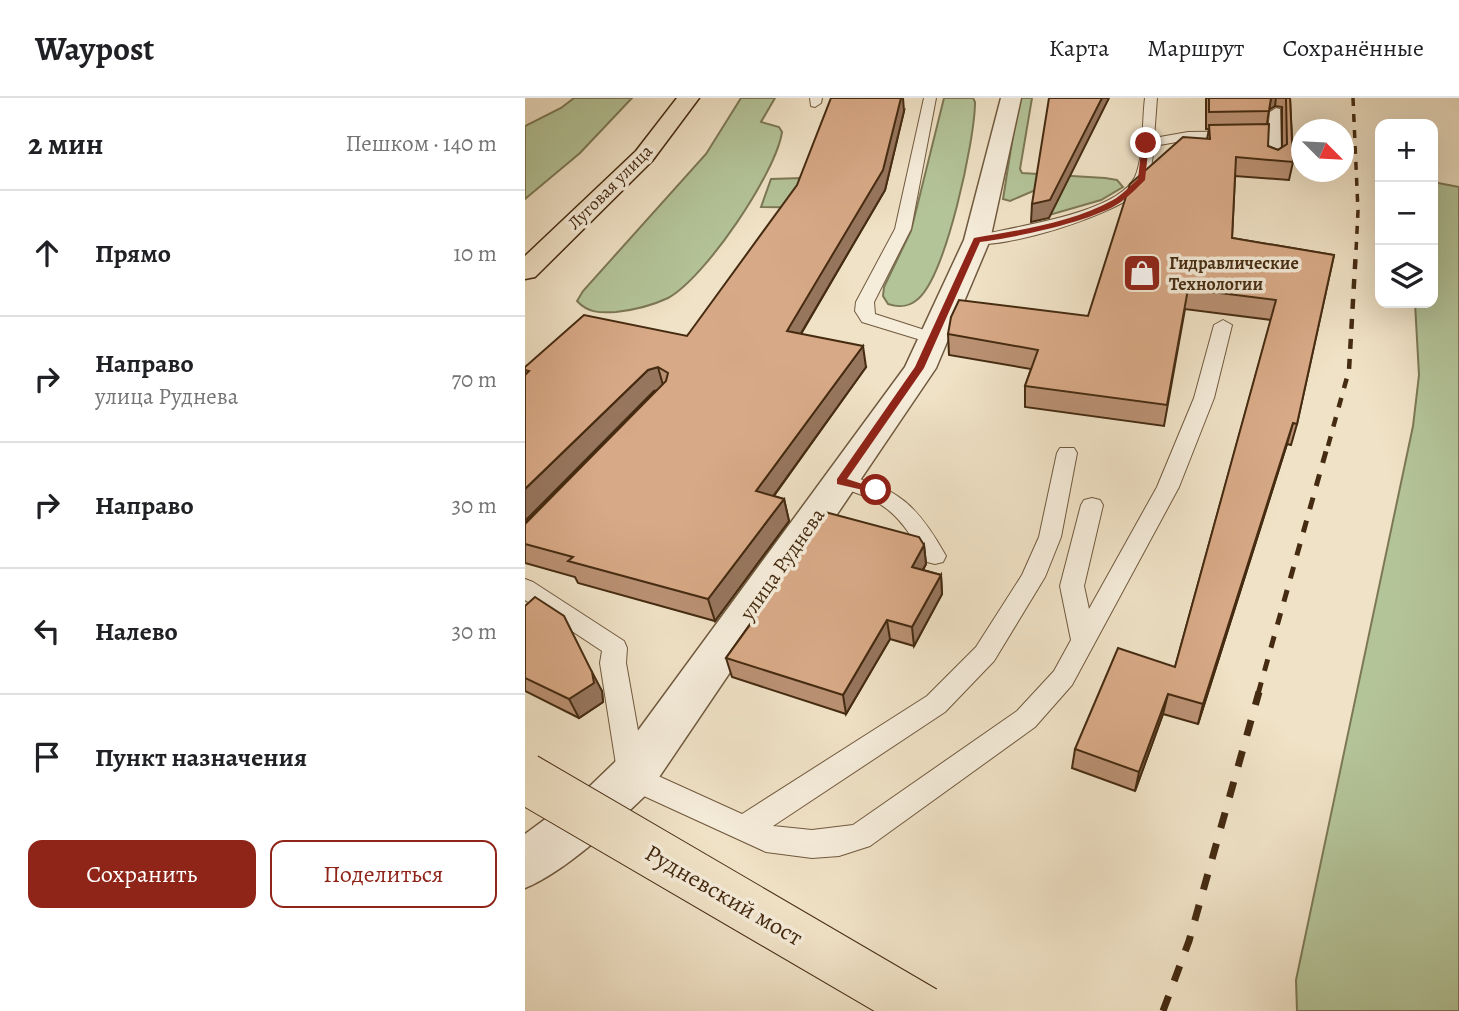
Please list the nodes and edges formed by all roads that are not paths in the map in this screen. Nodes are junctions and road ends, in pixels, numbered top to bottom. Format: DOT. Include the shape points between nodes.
graph roads {
  1 [pos="688,98"];
  2 [pos="930,98"];
  3 [pos="1011,98"];
  4 [pos="1151,98"];
  5 [pos="1276,112"];
  6 [pos="1275,135"];
  7 [pos="1188,136"];
  8 [pos="1146,143"];
  9 [pos="1273,162"];
  10 [pos="1141,180"];
  11 [pos="977,240"];
  12 [pos="525,271"];
  13 [pos="1223,325"];
  14 [pos="935,339"];
  15 [pos="1067,453"];
  16 [pos="841,481"];
  17 [pos="1092,505"];
  18 [pos="935,556"];
  19 [pos="525,588"];
  20 [pos="1084,642"];
  21 [pos="632,777"];
  22 [pos="525,778"];
  23 [pos="744,829"];
  24 [pos="525,864"];
  25 [pos="924,1011"];
  1 -- 12 [label="main road, Луговая улица" via="644,156"];
  2 -- 14 [label="lane" via="903,229 864,312 868,318"];
  3 -- 11 [label="street, улица Руднева"];
  4 -- 8 [label="lane"];
  5 -- 6 [label="lane"];
  6 -- 7 [label="lane"];
  6 -- 9 [label="lane"];
  7 -- 8 [label="lane"];
  7 -- 10 [label="lane"];
  8 -- 10 [label="lane"];
  10 -- 11 [label="lane" via="1117,201 1093,212 1012,236"];
  11 -- 14 [label="street, улица Руднева"];
  13 -- 20 [label="lane" via="1204,398 1168,487"];
  14 -- 16 [label="street, улица Руднева"];
  15 -- 23 [label="lane" via="1050,537 1033,577 985,654 936,704"];
  16 -- 18 [label="lane" via="892,497"];
  16 -- 21 [label="street, улица Руднева"];
  17 -- 20 [label="lane" via="1072,586"];
  19 -- 21 [label="lane" via="615,649 613,663"];
  20 -- 23 [label="lane" via="1063,678 1026,719 860,837 812,844 766,839"];
  21 -- 23 [label="lane"];
  21 -- 24 [label="street, улица Руднева"];
  22 -- 25 [label="main road, Рудневский мост, bridge"];
}
